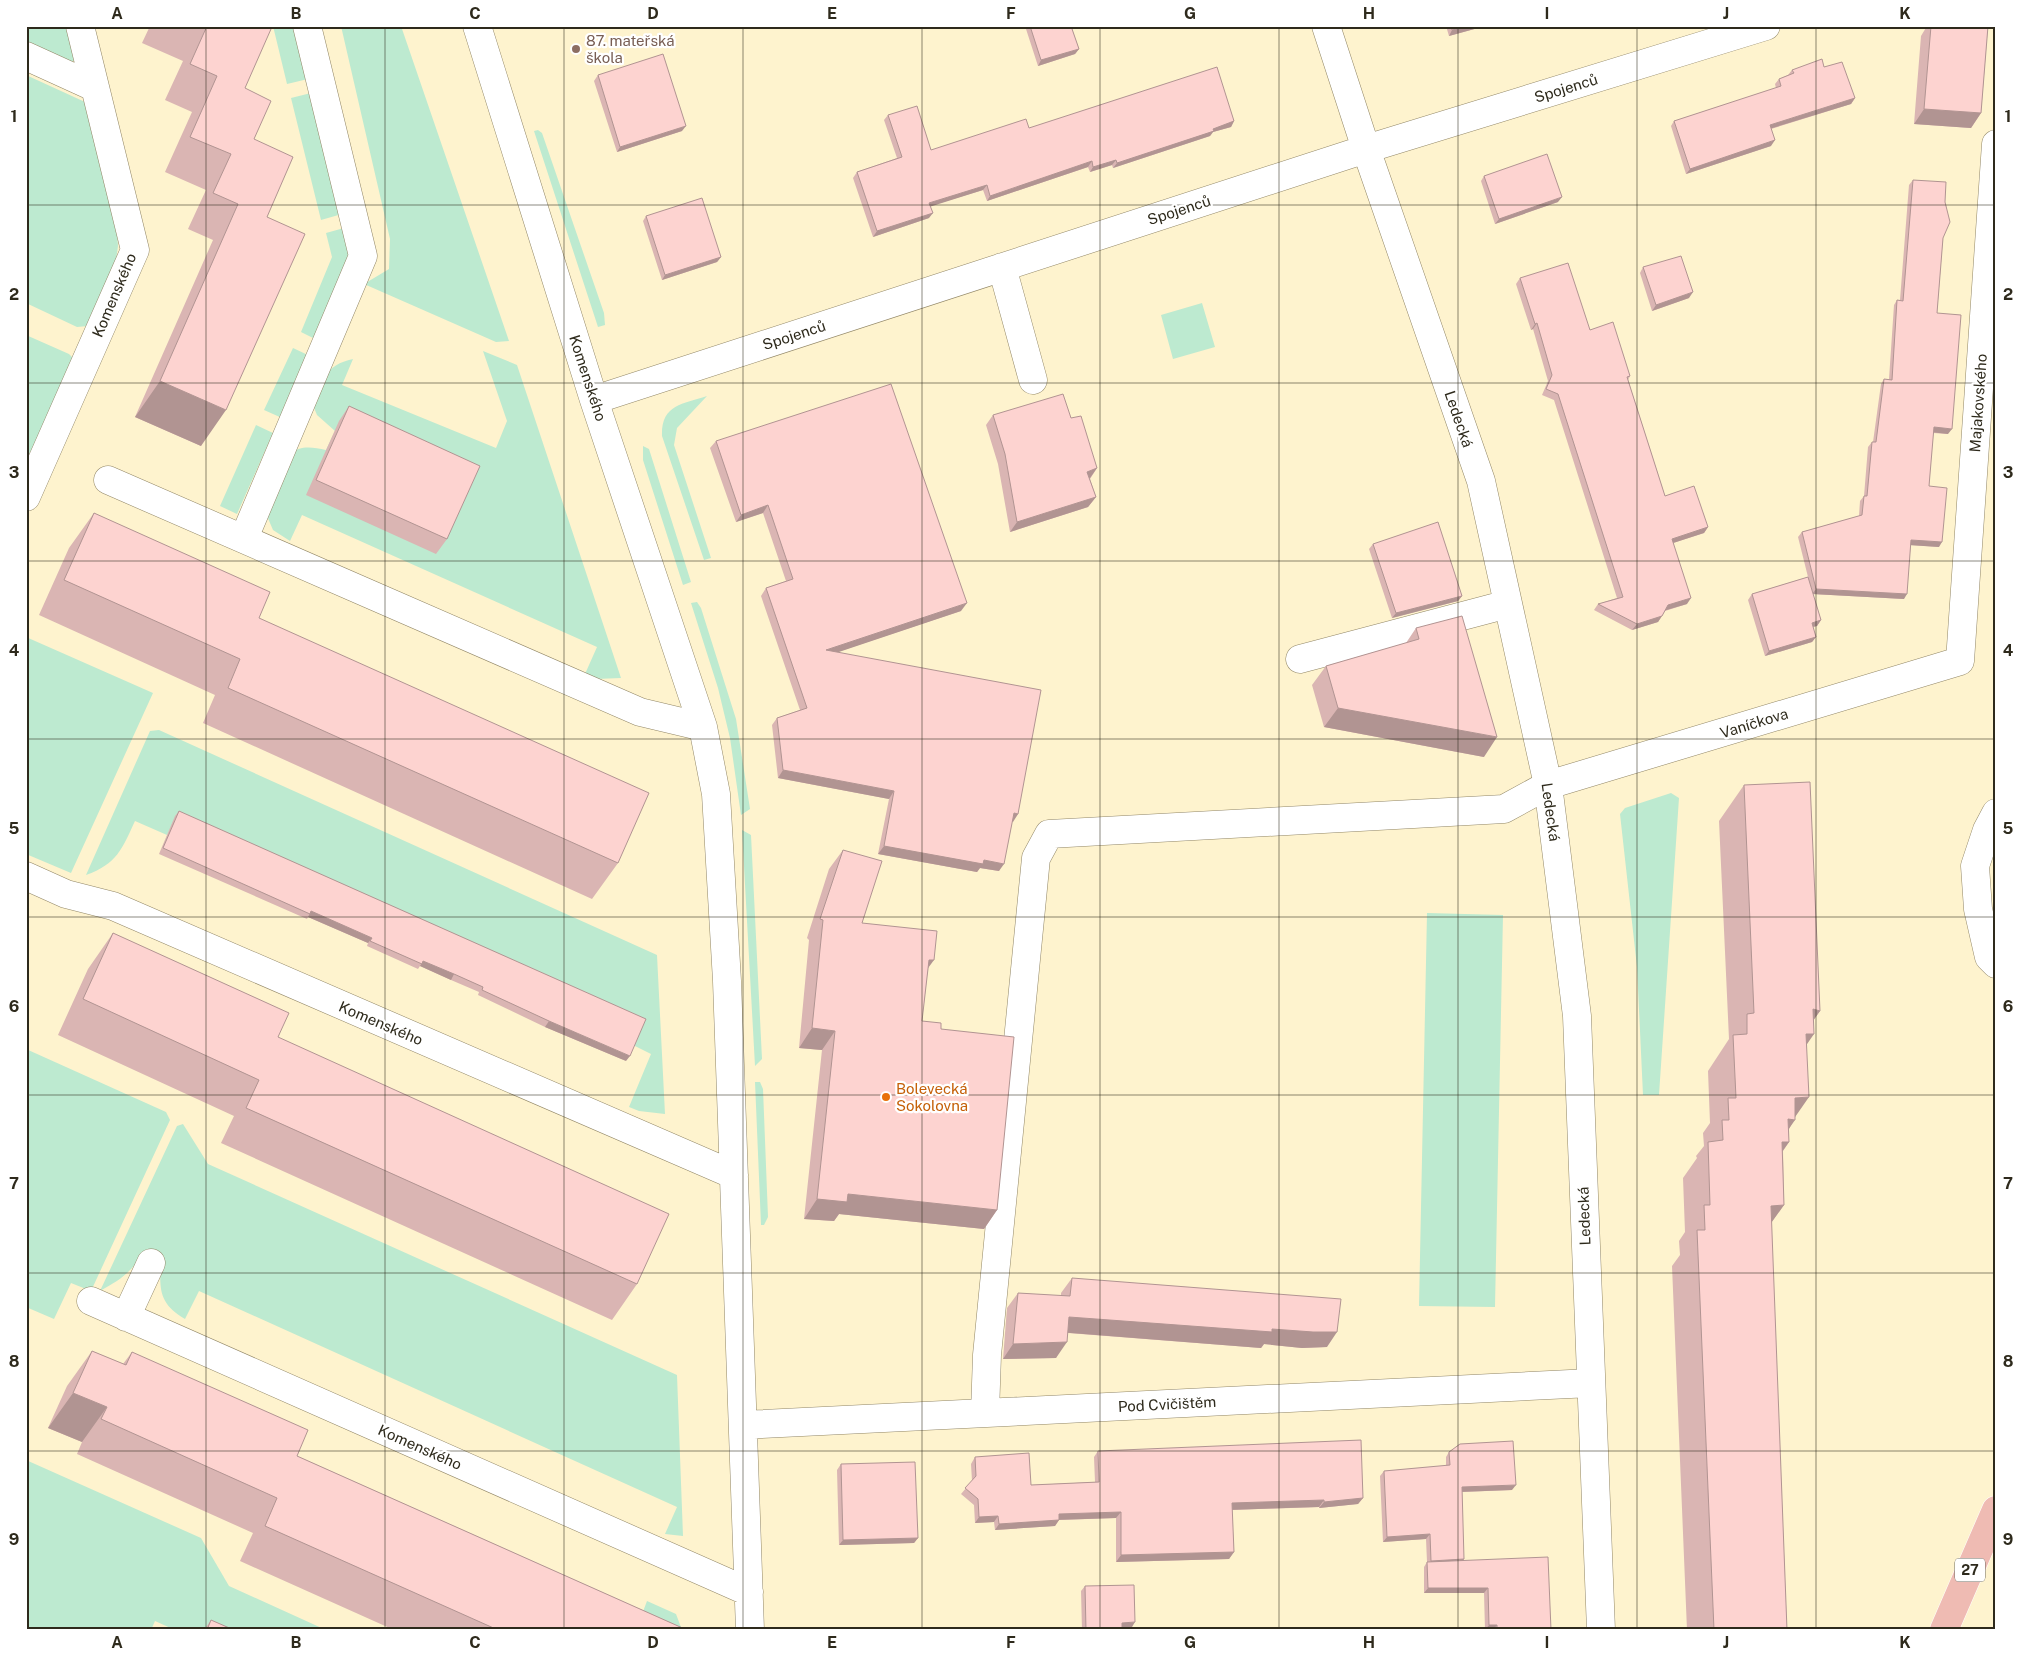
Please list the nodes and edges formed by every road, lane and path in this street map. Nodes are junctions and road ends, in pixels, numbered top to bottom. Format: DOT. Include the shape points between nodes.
graph roads {
  1 [pos="80,26"];
  2 [pos="307,26"];
  3 [pos="478,26"];
  4 [pos="1326,26"];
  5 [pos="1766,26"];
  6 [pos="26,56"];
  7 [pos="94,87"];
  8 [pos="1996,144"];
  9 [pos="1366,150"];
  10 [pos="1002,267"];
  11 [pos="1033,380"];
  12 [pos="594,400"];
  13 [pos="108,480"];
  14 [pos="26,497"];
  15 [pos="244,538"];
  16 [pos="1508,604"];
  17 [pos="1300,659"];
  18 [pos="1960,661"];
  19 [pos="703,727"];
  20 [pos="1548,785"];
  21 [pos="1996,813"];
  22 [pos="26,876"];
  23 [pos="1996,964"];
  24 [pos="734,1175"];
  25 [pos="151,1262"];
  26 [pos="91,1301"];
  27 [pos="126,1317"];
  28 [pos="1591,1383"];
  29 [pos="985,1413"];
  30 [pos="743,1425"];
  31 [pos="1996,1510"];
  32 [pos="749,1592"];
  33 [pos="750,1630"];
  34 [pos="1601,1630"];
  35 [pos="1944,1630"];
  1 -- 7 [label="street, Komenského"];
  2 -- 15 [label="street" via="363,256"];
  3 -- 12 [label="street, Komenského"];
  4 -- 9 [label="street, Ledecká"];
  5 -- 9 [label="street, Spojenců"];
  6 -- 7 [label="street"];
  7 -- 14 [label="street, Komenského" via="135,250"];
  8 -- 18 [label="street, Majakovského"];
  9 -- 10 [label="street, Spojenců"];
  9 -- 16 [label="street, Ledecká" via="1481,481"];
  10 -- 11 [label="street"];
  10 -- 12 [label="street, Spojenců"];
  12 -- 19 [label="street, Komenského"];
  13 -- 15 [label="street"];
  15 -- 19 [label="street" via="640,712"];
  16 -- 17 [label="street"];
  16 -- 20 [label="street, Ledecká"];
  18 -- 20 [label="street, Vaníčkova"];
  19 -- 24 [label="street, Komenského" via="718,809"];
  20 -- 28 [label="street, Ledecká" via="1577,1016"];
  20 -- 29 [label="street, Vaníčkova" via="1504,808 1050,834 1036,858 987,1355"];
  21 -- 23 [label="street" via="1975,866 1978,909 1989,957"];
  22 -- 24 [label="street, Komenského" via="66,894 113,906"];
  24 -- 30 [label="street, Komenského"];
  25 -- 27 [label="street"];
  26 -- 27 [label="street, Komenského"];
  27 -- 32 [label="street, Komenského"];
  28 -- 29 [label="street, Pod Cvičištěm"];
  28 -- 34 [label="street, Ledecká"];
  29 -- 30 [label="street, Pod Cvičištěm"];
  30 -- 32 [label="street, Komenského"];
  31 -- 35 [label="main road, 27"];
  32 -- 33 [label="street, Komenského"];
}
